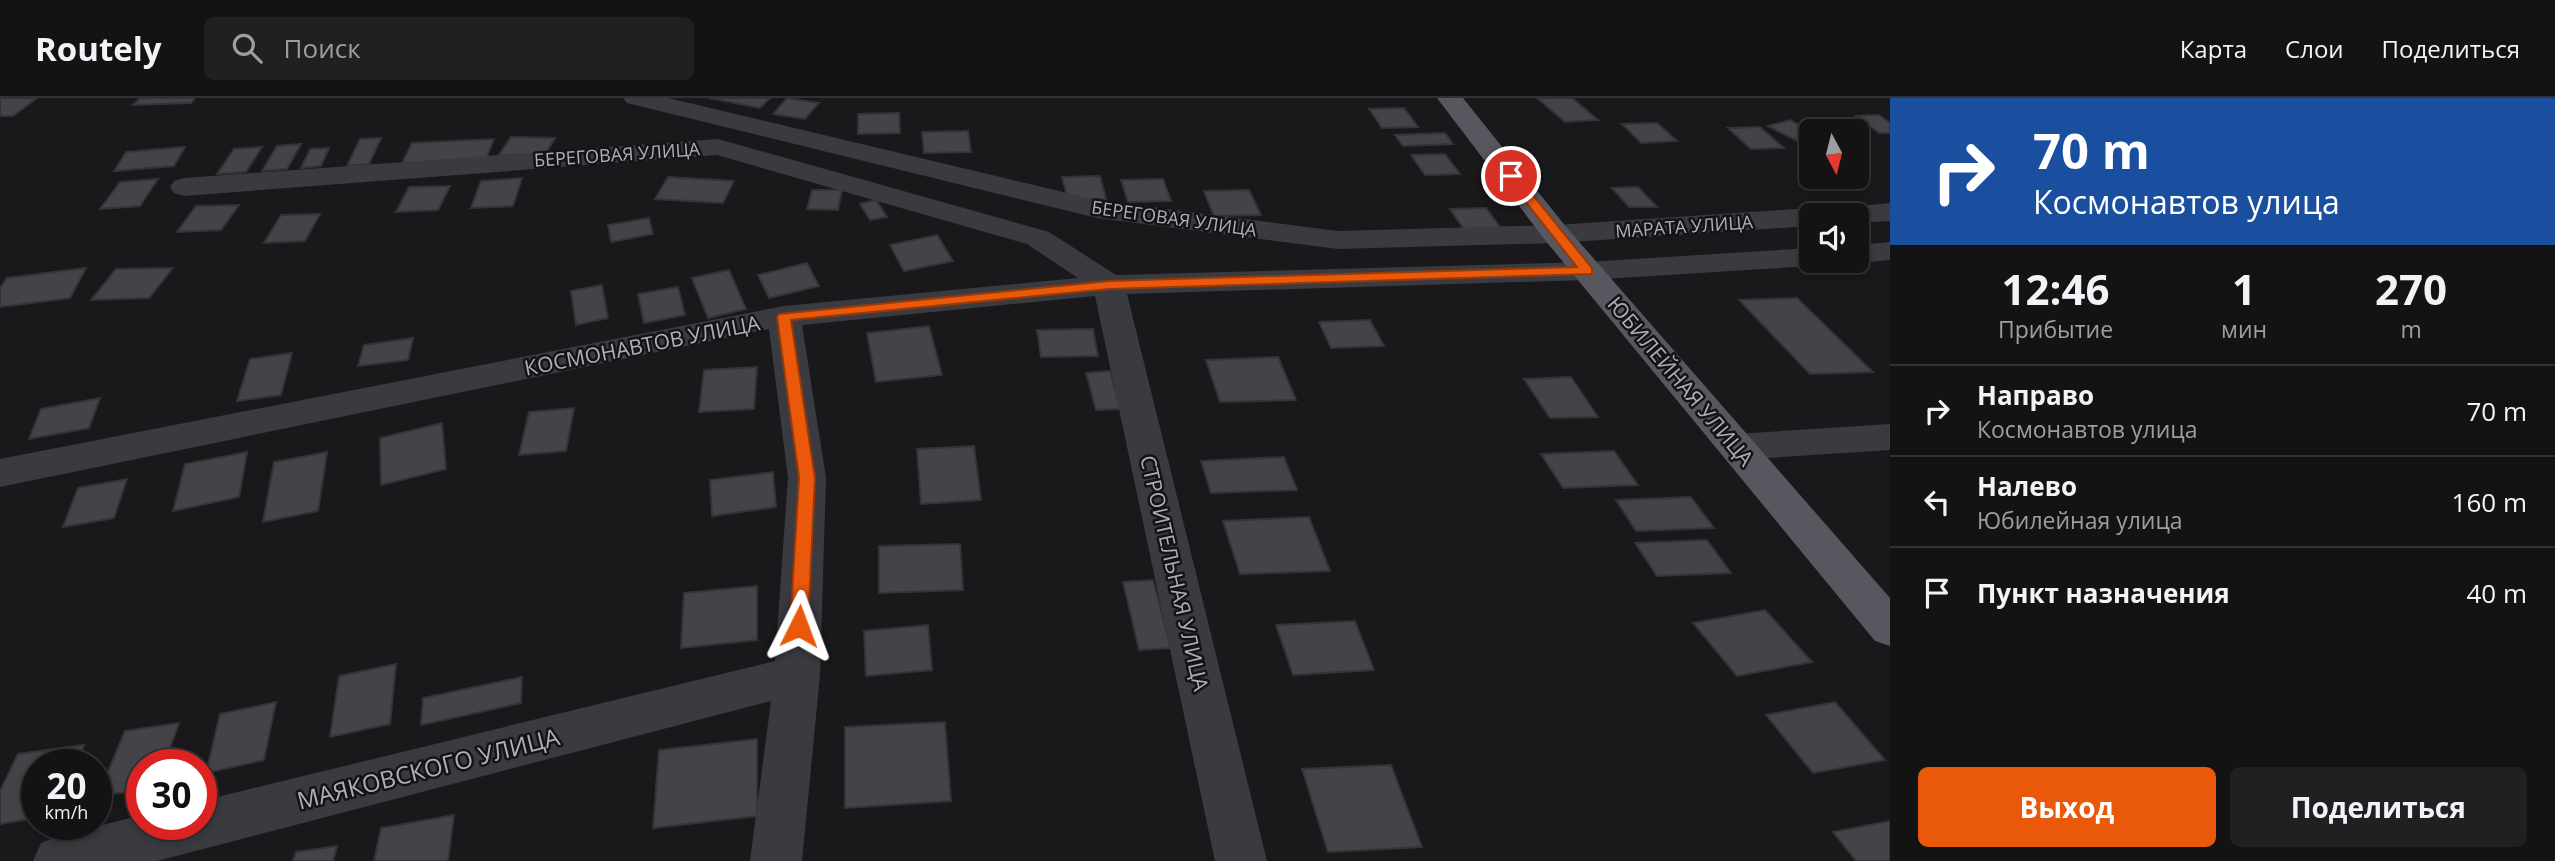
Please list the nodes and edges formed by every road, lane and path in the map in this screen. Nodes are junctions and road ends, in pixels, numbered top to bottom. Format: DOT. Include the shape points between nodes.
graph roads {
  1 [pos="636,98"];
  2 [pos="1450,98"];
  3 [pos="184,187"];
  4 [pos="1890,212"];
  5 [pos="1869,213"];
  6 [pos="1799,218"];
  7 [pos="1556,234"];
  8 [pos="1890,251"];
  9 [pos="1869,253"];
  10 [pos="1799,258"];
  11 [pos="1587,271"];
  12 [pos="1109,285"];
  13 [pos="784,317"];
  14 [pos="1890,437"];
  15 [pos="1736,447"];
  16 [pos="0,473"];
  17 [pos="1890,628"];
  18 [pos="797,675"];
  19 [pos="59,861"];
  20 [pos="776,861"];
  21 [pos="1241,861"];
  1 -- 7 [label="street, БЕРЕГОВАЯ УЛИЦА" via="1097,209 1338,240"];
  2 -- 7 [label="main road, ЮБИЛЕЙНАЯ УЛИЦА"];
  3 -- 12 [label="street, БЕРЕГОВАЯ УЛИЦА" via="718,147 1038,239"];
  4 -- 5 [label="street"];
  6 -- 7 [label="street, МАРАТА УЛИЦА"];
  7 -- 11 [label="main road, ЮБИЛЕЙНАЯ УЛИЦА"];
  8 -- 9 [label="street"];
  10 -- 11 [label="street, КОСМОНАВТОВ УЛИЦА"];
  11 -- 12 [label="street, КОСМОНАВТОВ УЛИЦА"];
  11 -- 15 [label="main road, ЮБИЛЕЙНАЯ УЛИЦА"];
  12 -- 13 [label="street, КОСМОНАВТОВ УЛИЦА"];
  12 -- 21 [label="street, СТРОИТЕЛЬНАЯ УЛИЦА"];
  13 -- 16 [label="street, КОСМОНАВТОВ УЛИЦА"];
  13 -- 18 [label="street" via="807,478"];
  14 -- 15 [label="street"];
  15 -- 17 [label="main road, ЮБИЛЕЙНАЯ УЛИЦА"];
  18 -- 19 [label="street, МАЯКОВСКОГО УЛИЦА"];
  18 -- 20 [label="street"];
}
